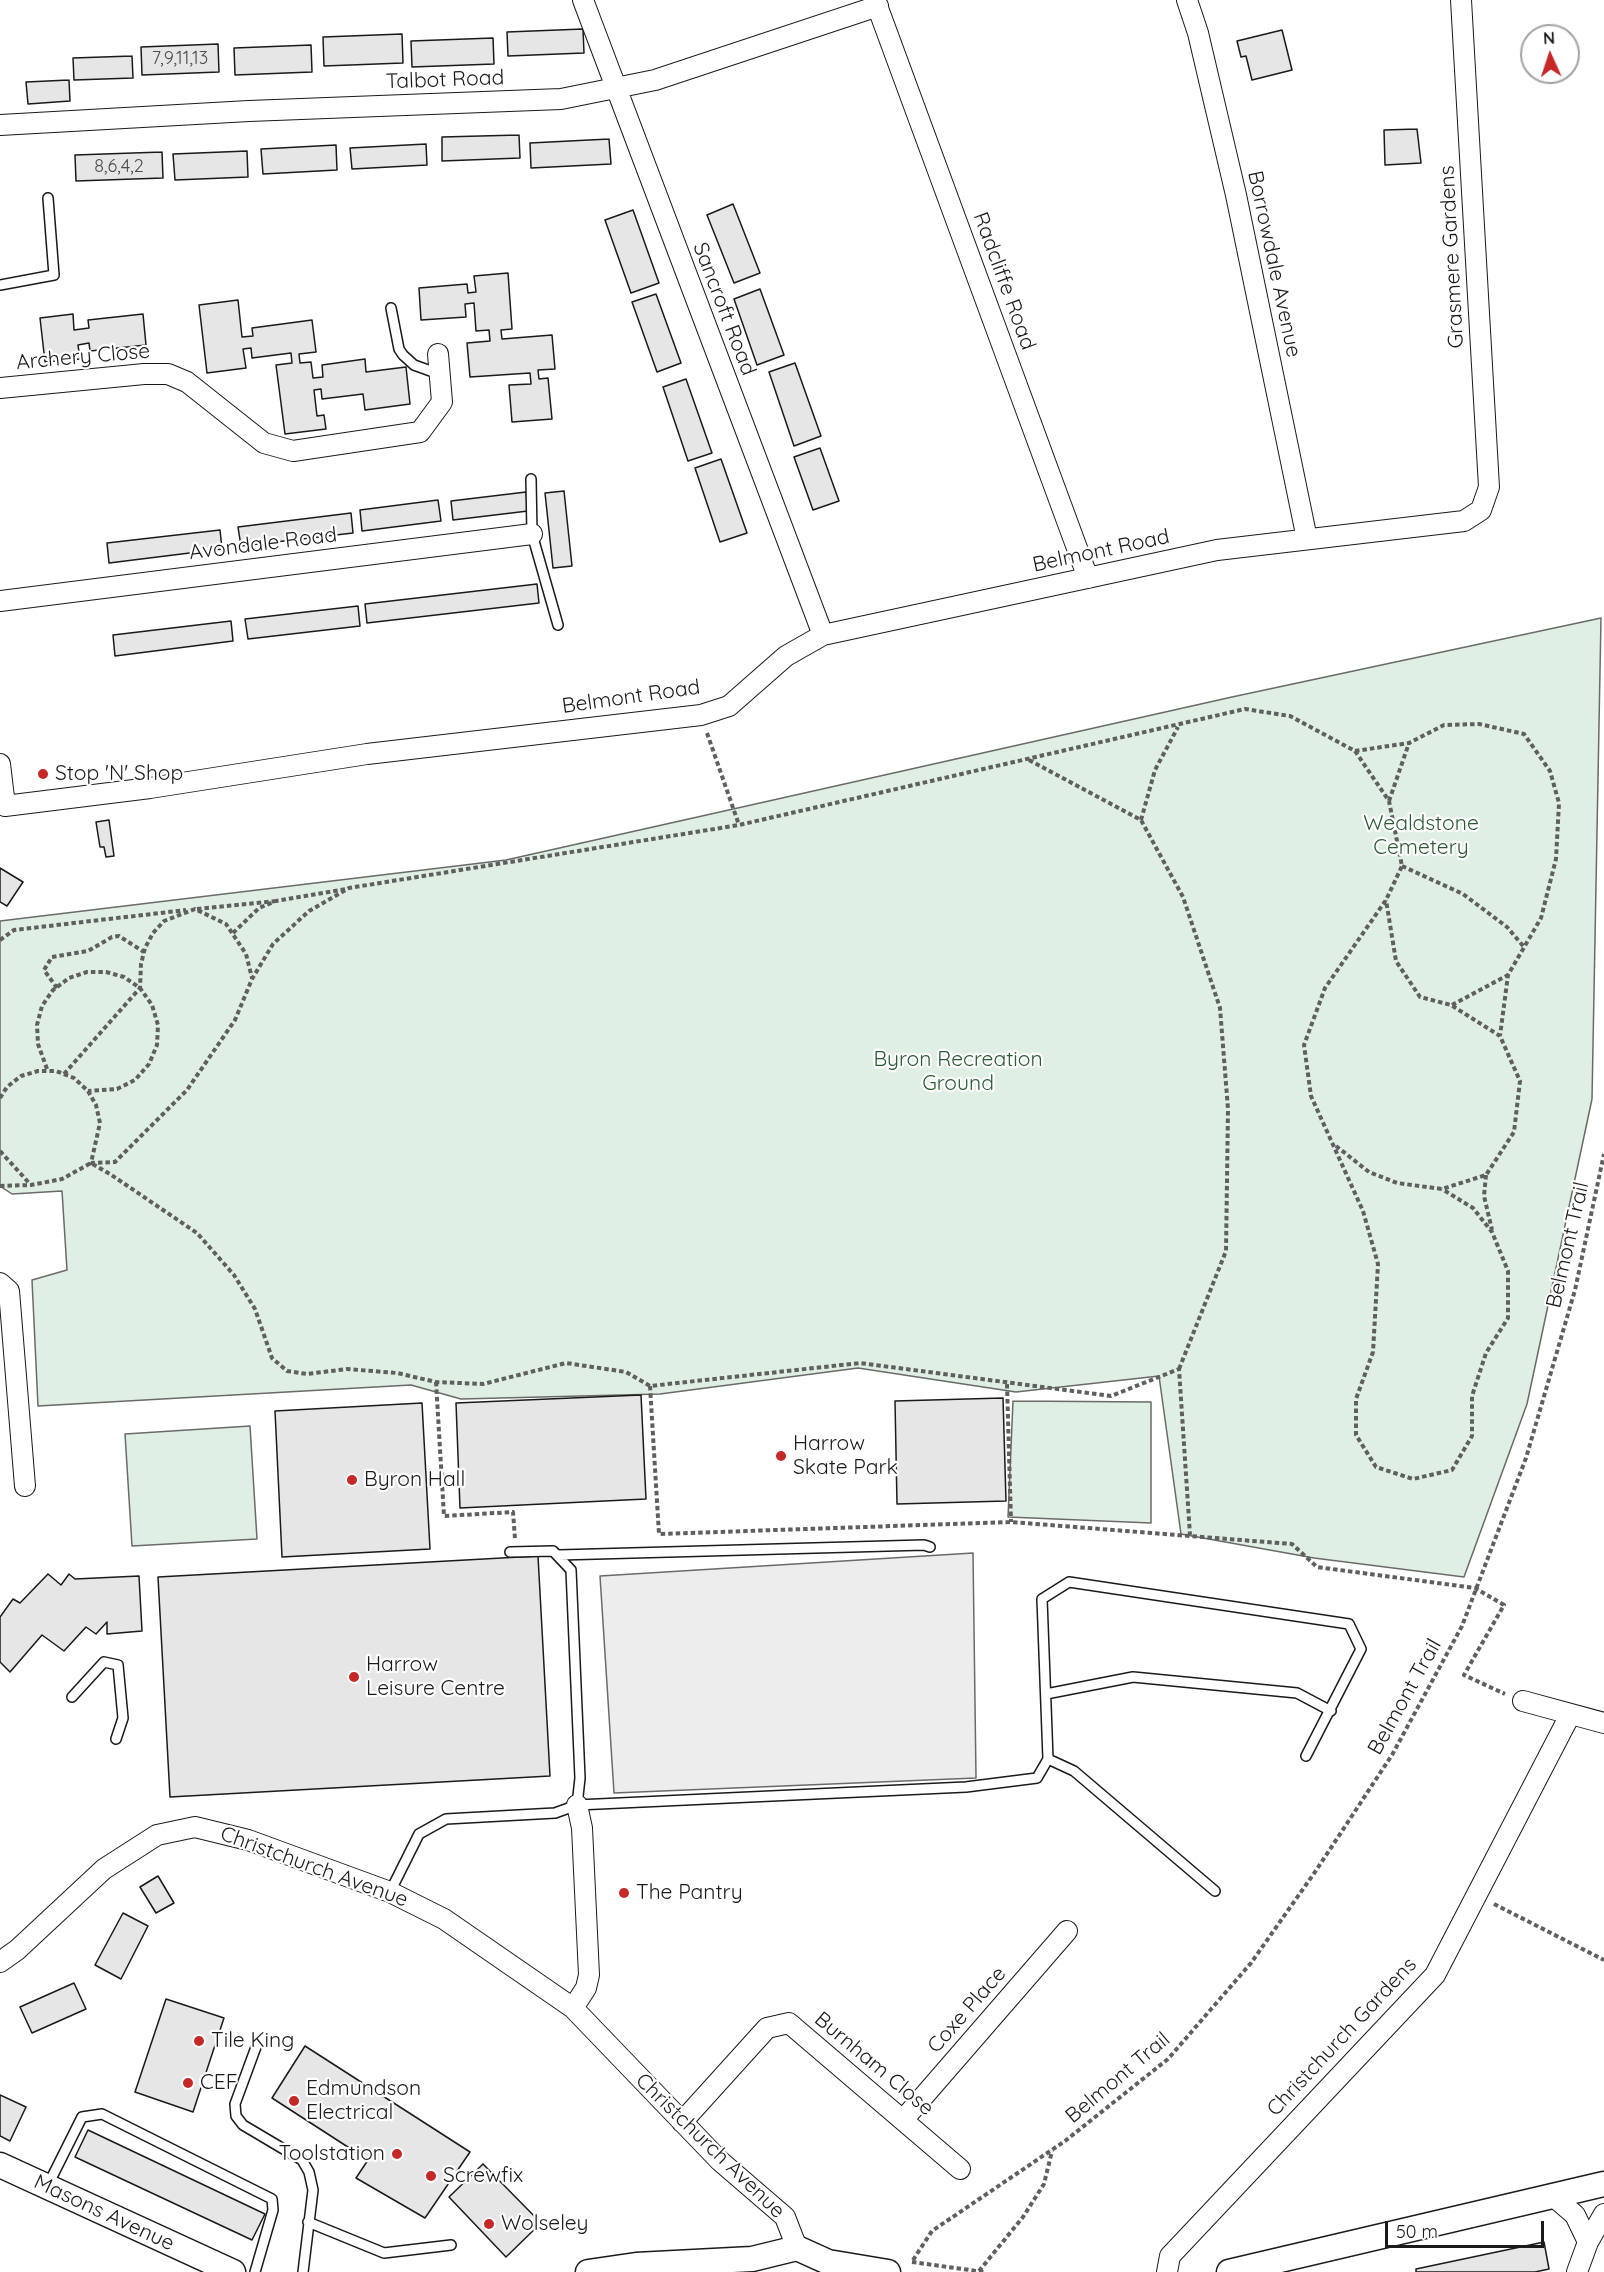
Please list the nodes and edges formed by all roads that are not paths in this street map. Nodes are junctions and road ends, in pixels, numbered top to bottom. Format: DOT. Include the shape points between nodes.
graph roads {
  1 [pos="583,0"];
  2 [pos="1187,0"];
  3 [pos="1461,0"];
  4 [pos="876,3"];
  5 [pos="614,89"];
  6 [pos="0,125"];
  7 [pos="48,198"];
  8 [pos="0,285"];
  9 [pos="391,308"];
  10 [pos="438,354"];
  11 [pos="441,375"];
  12 [pos="0,388"];
  13 [pos="531,479"];
  14 [pos="1481,510"];
  15 [pos="532,534"];
  16 [pos="1306,539"];
  17 [pos="1088,578"];
  18 [pos="0,601"];
  19 [pos="558,625"];
  20 [pos="823,635"];
  21 [pos="0,764"];
  22 [pos="3,809"];
  23 [pos="0,1283"];
  24 [pos="25,1486"];
  25 [pos="930,1547"];
  26 [pos="512,1552"];
  27 [pos="559,1556"];
  28 [pos="1046,1694"];
  29 [pos="72,1697"];
  30 [pos="1522,1701"];
  31 [pos="1331,1711"];
  32 [pos="1570,1715"];
  33 [pos="1604,1724"];
  34 [pos="116,1739"];
  35 [pos="1306,1756"];
  36 [pos="1048,1760"];
  37 [pos="578,1805"];
  38 [pos="1215,1891"];
  39 [pos="390,1892"];
  40 [pos="1067,1931"];
  41 [pos="0,1962"];
  42 [pos="573,2008"];
  43 [pos="256,2047"];
  44 [pos="903,2120"];
  45 [pos="682,2122"];
  46 [pos="0,2165"];
  47 [pos="960,2169"];
  48 [pos="1604,2184"];
  49 [pos="47,2187"];
  50 [pos="1553,2196"];
  51 [pos="1604,2214"];
  52 [pos="309,2222"];
  53 [pos="1588,2242"];
  54 [pos="451,2245"];
  55 [pos="796,2248"];
  56 [pos="202,2267"];
  57 [pos="899,2269"];
  58 [pos="233,2272"];
  59 [pos="255,2272"];
  60 [pos="303,2272"];
  61 [pos="588,2272"];
  62 [pos="1167,2272"];
  63 [pos="1229,2272"];
  64 [pos="1577,2272"];
  1 -- 5 [label="street, Sancroft Road"];
  2 -- 16 [label="street, Borrowdale Avenue" via="1236,195"];
  3 -- 14 [label="street, Grasmere Gardens" via="1489,487"];
  4 -- 5 [label="street, Talbot Road" via="655,80"];
  4 -- 17 [label="street, Radcliffe Road"];
  5 -- 6 [label="street, Talbot Road" via="561,99"];
  5 -- 20 [label="street, Sancroft Road"];
  7 -- 8 [label="lane" via="54,275"];
  9 -- 11 [label="lane" via="403,355 414,365"];
  10 -- 11 [label="street, Archery Close"];
  11 -- 12 [label="street, Archery Close" via="442,402 420,432 293,451 264,443 187,382 168,374"];
  13 -- 15 [label="lane"];
  14 -- 16 [label="street, Belmont Road" via="1464,521"];
  15 -- 18 [label="street, Avondale Road"];
  15 -- 19 [label="lane"];
  16 -- 17 [label="street, Belmont Road" via="1217,550"];
  17 -- 20 [label="street, Belmont Road"];
  20 -- 22 [label="street, Belmont Road" via="786,656 729,706 701,715 368,754"];
  21 -- 22 [label="street"];
  23 -- 24 [label="street" via="9,1291"];
  25 -- 27 [label="lane"];
  26 -- 27 [label="lane" via="553,1551"];
  27 -- 37 [label="lane" via="571,1570 580,1767"];
  28 -- 31 [label="lane" via="1133,1677 1297,1693"];
  28 -- 31 [label="lane" via="1042,1599 1070,1582 1349,1624 1361,1649"];
  28 -- 36 [label="lane"];
  29 -- 34 [label="lane" via="104,1662 118,1665 123,1718"];
  30 -- 32 [label="street"];
  31 -- 35 [label="lane"];
  32 -- 33 [label="street"];
  32 -- 62 [label="street, Christchurch Gardens" via="1435,1975 1170,2256"];
  36 -- 37 [label="lane" via="1037,1778 966,1787"];
  36 -- 38 [label="lane" via="1074,1771"];
  37 -- 39 [label="lane" via="555,1813 446,1819 419,1834"];
  37 -- 42 [label="street" via="589,1975"];
  39 -- 41 [label="street, Christchurch Avenue" via="232,1834 209,1828 179,1829 157,1835 104,1869"];
  39 -- 42 [label="street, Christchurch Avenue" via="444,1919"];
  40 -- 44 [label="street, Coxe Place"];
  42 -- 45 [label="street, Christchurch Avenue"];
  43 -- 52 [label="lane" via="237,2095 236,2116 243,2125 302,2160 313,2190"];
  44 -- 45 [label="street, Burnham Close" via="789,2023 767,2028"];
  44 -- 47 [label="street, Burnham Close"];
  45 -- 55 [label="street, Christchurch Avenue" via="785,2217"];
  46 -- 49 [label="street, Masons Avenue"];
  48 -- 50 [label="street"];
  49 -- 56 [label="street, Masons Avenue"];
  49 -- 59 [label="lane" via="82,2117 102,2114 272,2199 273,2210"];
  50 -- 53 [label="street" via="1575,2215"];
  50 -- 63 [label="street"];
  51 -- 53 [label="street"];
  52 -- 54 [label="lane" via="384,2253"];
  52 -- 60 [label="lane"];
  53 -- 64 [label="street"];
  55 -- 57 [label="street" via="828,2262"];
  55 -- 61 [label="street" via="752,2259 636,2265"];
  56 -- 58 [label="street, Masons Avenue"];
}
